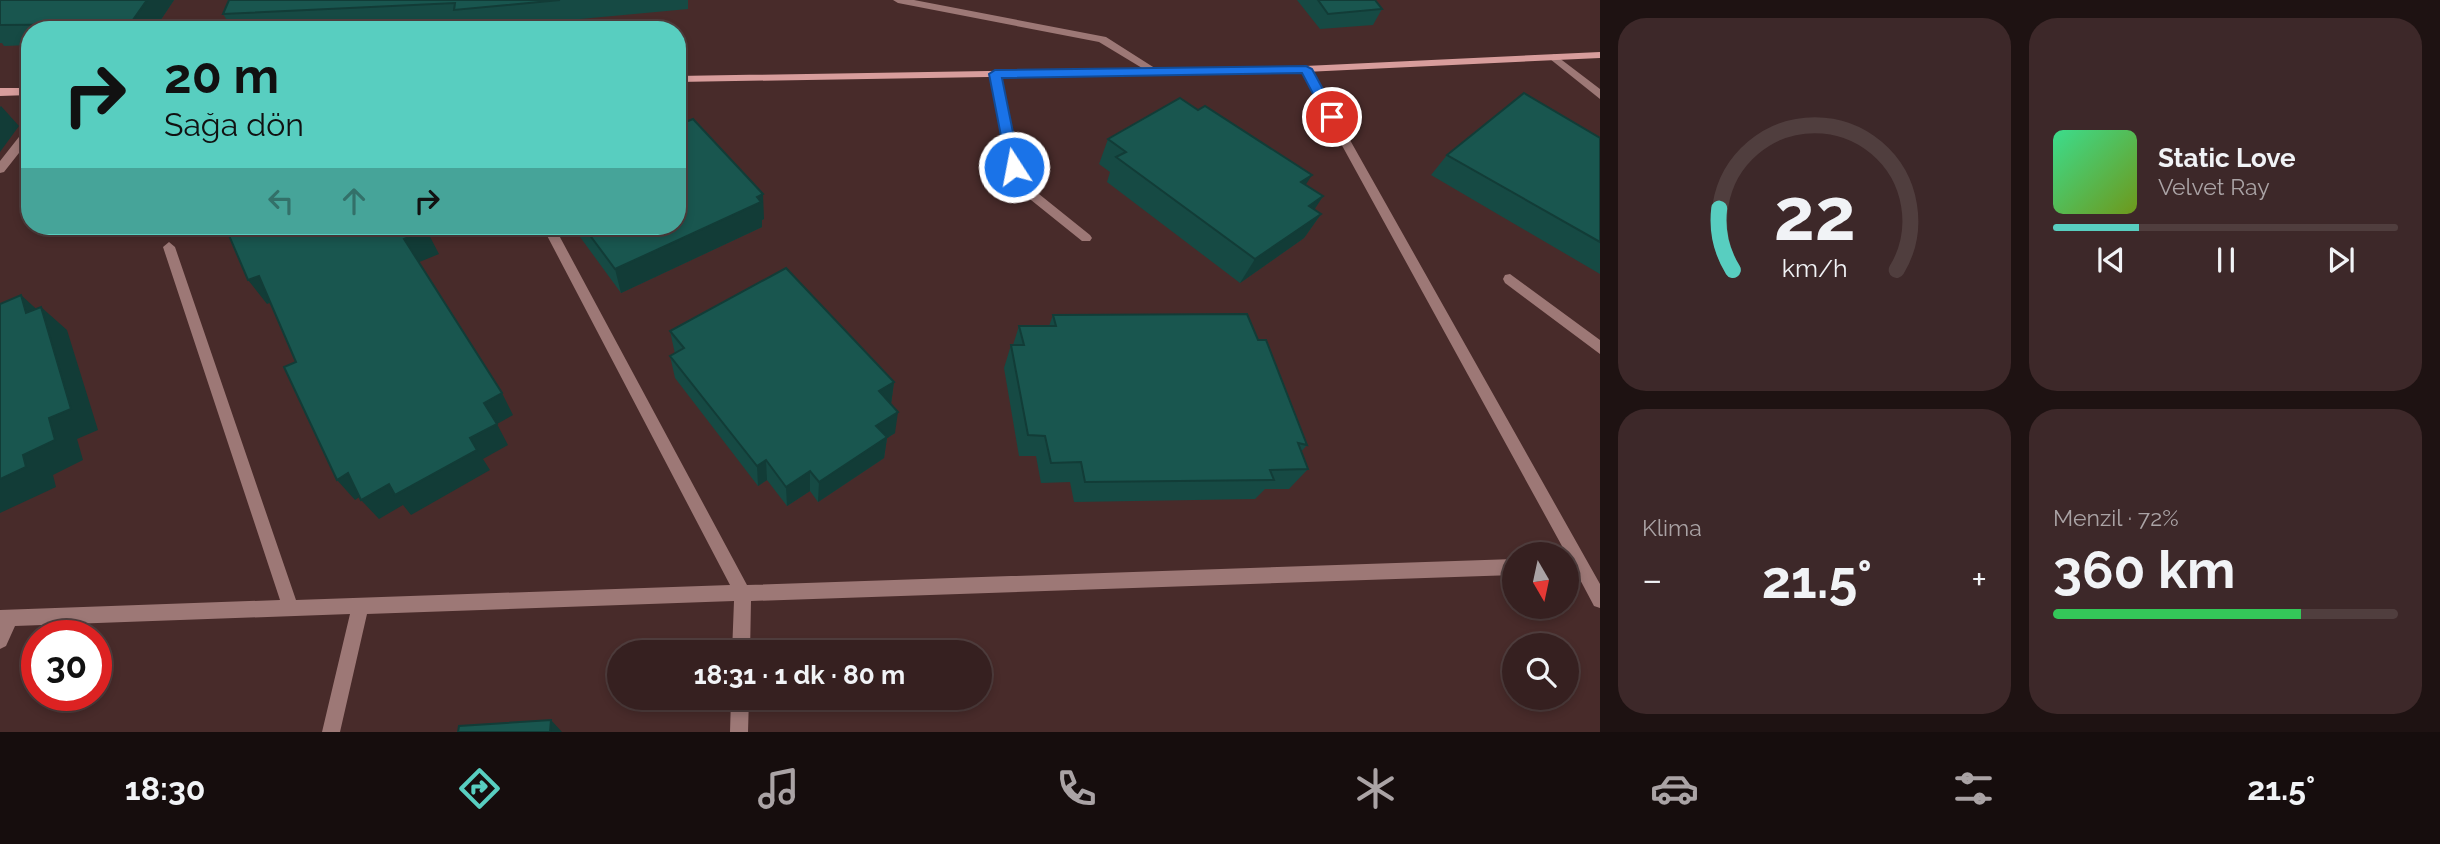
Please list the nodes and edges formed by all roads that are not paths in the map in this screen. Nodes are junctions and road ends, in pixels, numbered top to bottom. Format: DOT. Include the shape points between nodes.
graph roads {
  1 [pos="898,0"];
  2 [pos="1600,55"];
  3 [pos="1554,57"];
  4 [pos="1306,69"];
  5 [pos="1156,72"];
  6 [pos="995,74"];
  7 [pos="686,79"];
  8 [pos="21,91"];
  9 [pos="0,92"];
  10 [pos="1600,95"];
  11 [pos="21,142"];
  12 [pos="0,169"];
  13 [pos="553,235"];
  14 [pos="1086,238"];
  15 [pos="169,247"];
  16 [pos="1510,279"];
  17 [pos="1600,348"];
  18 [pos="1561,542"];
  19 [pos="1502,567"];
  20 [pos="1579,573"];
  21 [pos="743,594"];
  22 [pos="1600,600"];
  23 [pos="360,607"];
  24 [pos="291,609"];
  25 [pos="5,618"];
  26 [pos="0,640"];
  27 [pos="741,640"];
  28 [pos="739,710"];
  29 [pos="331,732"];
  30 [pos="738,732"];
  1 -- 5 [label="street" via="1102,39"];
  2 -- 3 [label="street"];
  3 -- 4 [label="street"];
  3 -- 10 [label="street"];
  4 -- 5 [label="street"];
  4 -- 18 [label="street"];
  5 -- 6 [label="street"];
  6 -- 7 [label="street"];
  6 -- 14 [label="street" via="1014,167 1030,193"];
  8 -- 9 [label="street"];
  11 -- 12 [label="street"];
  13 -- 21 [label="street"];
  15 -- 24 [label="street"];
  16 -- 17 [label="street"];
  19 -- 21 [label="street"];
  20 -- 22 [label="street"];
  21 -- 23 [label="street"];
  21 -- 27 [label="street"];
  23 -- 24 [label="street"];
  23 -- 29 [label="street"];
  24 -- 25 [label="street"];
  25 -- 26 [label="street"];
  28 -- 30 [label="street"];
}
